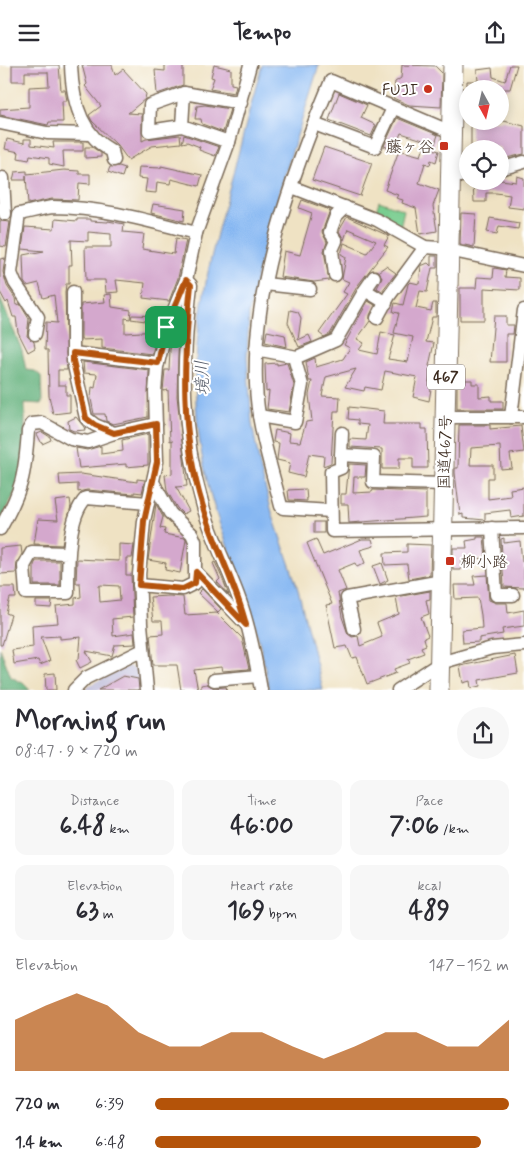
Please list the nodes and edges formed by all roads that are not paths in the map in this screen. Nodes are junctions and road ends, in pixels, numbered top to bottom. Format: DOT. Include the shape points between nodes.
graph roads {
  1 [pos="71,65"];
  2 [pos="250,65"];
  3 [pos="453,65"];
  4 [pos="184,93"];
  5 [pos="241,103"];
  6 [pos="393,108"];
  7 [pos="0,123"];
  8 [pos="314,124"];
  9 [pos="182,126"];
  10 [pos="451,131"];
  11 [pos="91,134"];
  12 [pos="229,142"];
  13 [pos="114,160"];
  14 [pos="524,162"];
  15 [pos="509,166"];
  16 [pos="459,176"];
  17 [pos="3,177"];
  18 [pos="292,187"];
  19 [pos="345,207"];
  20 [pos="2,214"];
  21 [pos="19,214"];
  22 [pos="196,233"];
  23 [pos="425,247"];
  24 [pos="450,250"];
  25 [pos="524,265"];
  26 [pos="335,275"];
  27 [pos="374,277"];
  28 [pos="186,280"];
  29 [pos="265,284"];
  30 [pos="310,289"];
  31 [pos="366,290"];
  32 [pos="73,292"];
  33 [pos="386,303"];
  34 [pos="524,310"];
  35 [pos="377,318"];
  36 [pos="35,334"];
  37 [pos="256,349"];
  38 [pos="73,353"];
  39 [pos="294,357"];
  40 [pos="158,363"];
  41 [pos="259,416"];
  42 [pos="446,417"];
  43 [pos="518,417"];
  44 [pos="156,424"];
  45 [pos="114,433"];
  46 [pos="342,433"];
  47 [pos="341,455"];
  48 [pos="153,482"];
  49 [pos="444,484"];
  50 [pos="148,503"];
  51 [pos="331,511"];
  52 [pos="524,528"];
  53 [pos="0,529"];
  54 [pos="442,529"];
  55 [pos="492,529"];
  56 [pos="68,553"];
  57 [pos="196,572"];
  58 [pos="442,581"];
  59 [pos="139,585"];
  60 [pos="513,595"];
  61 [pos="246,625"];
  62 [pos="354,629"];
  63 [pos="524,645"];
  64 [pos="143,650"];
  65 [pos="440,663"];
  66 [pos="258,676"];
  67 [pos="214,680"];
  68 [pos="74,690"];
  69 [pos="147,690"];
  70 [pos="261,690"];
  71 [pos="398,690"];
  72 [pos="439,690"];
  1 -- 11 [label="street" via="74,103"];
  2 -- 5 [label="street"];
  3 -- 10 [label="highway, 国道467号 / 467"];
  4 -- 5 [label="street"];
  4 -- 9 [label="street"];
  4 -- 9 [label="street" via="150,105 149,131"];
  5 -- 12 [label="street"];
  6 -- 8 [label="street" via="375,147"];
  6 -- 8 [label="street" via="331,81"];
  6 -- 10 [label="street"];
  7 -- 11 [label="street" via="47,133"];
  8 -- 18 [label="street"];
  9 -- 12 [label="street"];
  10 -- 16 [label="highway, 国道467号 / 467"];
  11 -- 13 [label="street" via="100,145 112,151"];
  12 -- 22 [label="street"];
  14 -- 15 [label="street"];
  16 -- 24 [label="highway, 国道467号 / 467"];
  17 -- 20 [label="street"];
  18 -- 19 [label="street"];
  18 -- 29 [label="street"];
  19 -- 23 [label="street" via="377,220"];
  19 -- 26 [label="street" via="336,216 330,232 336,241 332,250"];
  20 -- 21 [label="street"];
  21 -- 22 [label="street" via="53,207 89,210 137,217"];
  21 -- 36 [label="street" via="11,273 38,317"];
  22 -- 28 [label="street"];
  23 -- 24 [label="street"];
  23 -- 33 [label="street"];
  24 -- 25 [label="street"];
  24 -- 42 [label="highway, 国道467号 / 467"];
  27 -- 31 [label="street"];
  28 -- 40 [label="street" via="166,327"];
  28 -- 61 [label="street" via="191,285 184,363 185,426 189,450 203,508 241,603"];
  29 -- 30 [label="street"];
  29 -- 37 [label="street"];
  31 -- 33 [label="street"];
  31 -- 39 [label="street" via="336,340"];
  32 -- 38 [label="street"];
  33 -- 35 [label="street"];
  34 -- 43 [label="street"];
  37 -- 39 [label="street"];
  37 -- 41 [label="street"];
  38 -- 40 [label="street"];
  38 -- 45 [label="street" via="86,418"];
  39 -- 41 [label="street" via="302,390 295,422"];
  40 -- 44 [label="street"];
  41 -- 51 [label="street" via="281,506"];
  42 -- 43 [label="street"];
  42 -- 49 [label="highway, 国道467号 / 467"];
  44 -- 45 [label="street"];
  44 -- 48 [label="street" via="157,462"];
  45 -- 53 [label="street" via="95,441 80,441 42,423 32,425 28,431 22,486"];
  46 -- 47 [label="street"];
  47 -- 49 [label="street" via="374,457 374,483"];
  47 -- 51 [label="street" via="341,468 332,472"];
  48 -- 50 [label="street"];
  48 -- 57 [label="street" via="170,513 195,541"];
  49 -- 54 [label="highway, 国道467号 / 467"];
  50 -- 56 [label="street" via="86,498 79,505"];
  50 -- 59 [label="street"];
  51 -- 54 [label="street" via="332,531"];
  52 -- 55 [label="street"];
  54 -- 55 [label="street"];
  54 -- 58 [label="highway, 国道467号 / 467"];
  55 -- 60 [label="street" via="496,595"];
  56 -- 56 [label="street" via="68,593 26,593 24,567 32,552"];
  57 -- 59 [label="street" via="195,583 183,589"];
  57 -- 61 [label="street"];
  58 -- 62 [label="street" via="347,598"];
  58 -- 65 [label="highway, 国道467号 / 467"];
  59 -- 64 [label="street"];
  61 -- 66 [label="street"];
  63 -- 65 [label="street" via="492,648"];
  64 -- 68 [label="street" via="86,678"];
  64 -- 69 [label="street"];
  65 -- 71 [label="street"];
  65 -- 72 [label="highway, 国道467号 / 467"];
  66 -- 67 [label="street"];
  66 -- 70 [label="street"];
}
